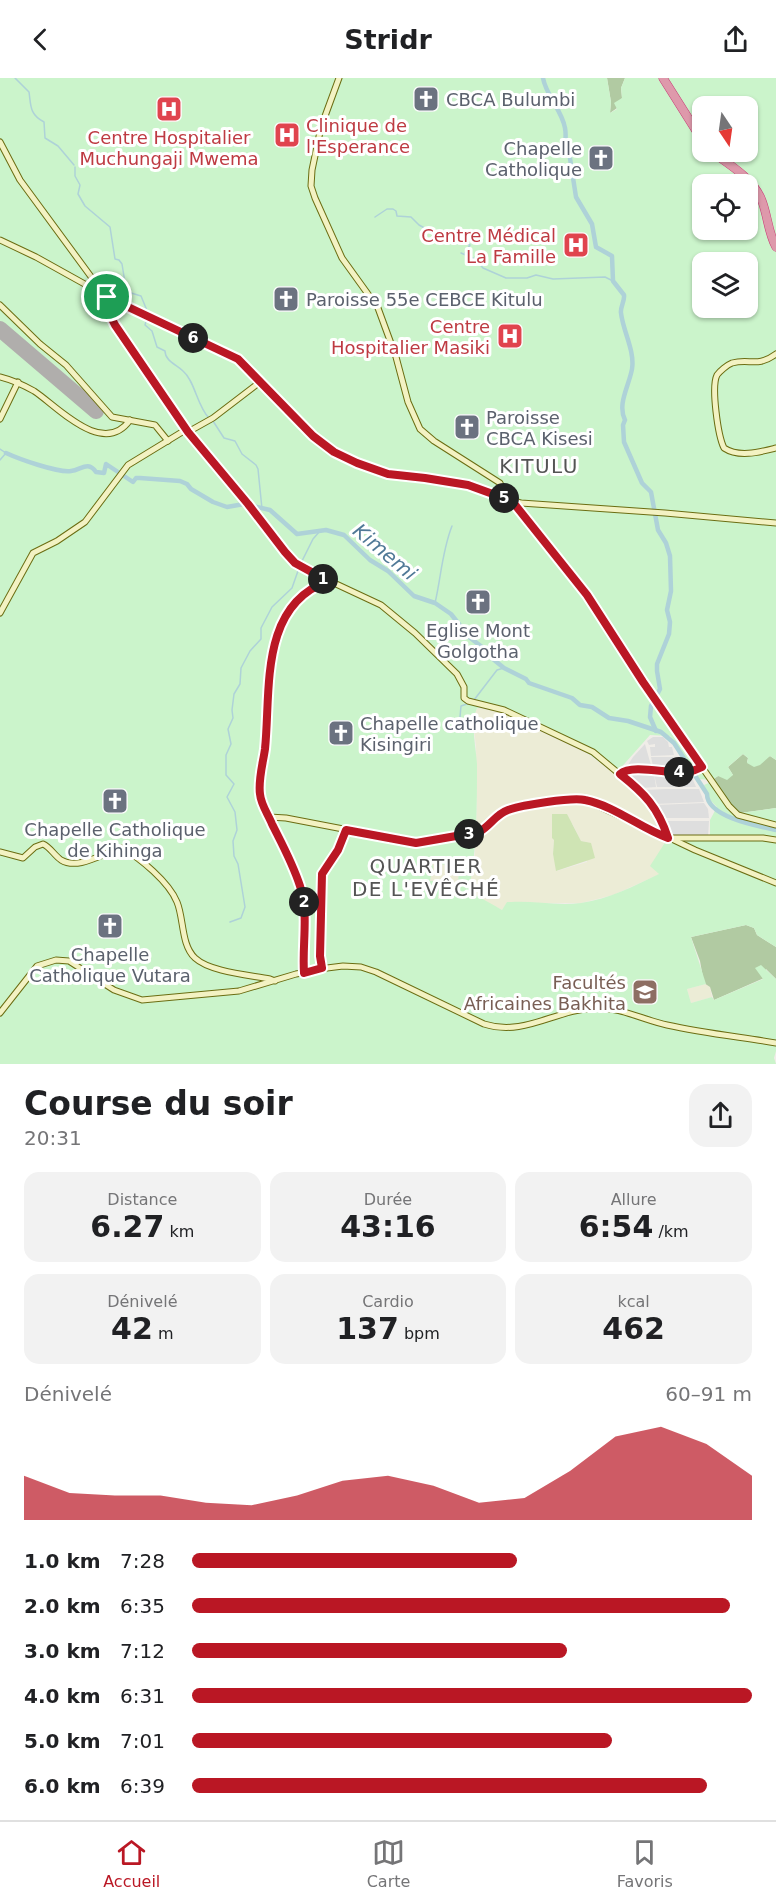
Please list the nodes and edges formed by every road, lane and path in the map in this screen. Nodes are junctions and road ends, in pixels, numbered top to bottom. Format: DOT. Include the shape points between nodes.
graph roads {
  1 [pos="339,78"];
  2 [pos="663,78"];
  3 [pos="692,124"];
  4 [pos="0,142"];
  5 [pos="725,162"];
  6 [pos="0,240"];
  7 [pos="776,247"];
  8 [pos="105,296"];
  9 [pos="0,305"];
  10 [pos="776,354"];
  11 [pos="0,376"];
  12 [pos="18,382"];
  13 [pos="260,382"];
  14 [pos="0,419"];
  15 [pos="130,420"];
  16 [pos="188,431"];
  17 [pos="168,441"];
  18 [pos="776,448"];
  19 [pos="512,501"];
  20 [pos="776,523"];
  21 [pos="328,581"];
  22 [pos="0,613"];
  23 [pos="702,767"];
  24 [pos="620,774"];
  25 [pos="269,817"];
  26 [pos="776,825"];
  27 [pos="346,830"];
  28 [pos="671,839"];
  29 [pos="776,840"];
  30 [pos="0,852"];
  31 [pos="776,883"];
  32 [pos="322,968"];
  33 [pos="304,973"];
  34 [pos="275,981"];
  35 [pos="0,1013"];
  36 [pos="776,1044"];
  1 -- 19 [label="street" via="321,127 312,170 315,198 342,258 378,308 420,429 495,479"];
  2 -- 3 [label="highway"];
  4 -- 8 [label="street" via="20,180"];
  5 -- 7 [label="highway" via="759,194"];
  6 -- 8 [label="street"];
  8 -- 13 [label="street" via="238,359"];
  8 -- 16 [label="street" via="115,325"];
  9 -- 15 [label="street" via="66,364 112,417"];
  10 -- 18 [label="street" via="763,362 730,363 718,374 716,383 717,416 724,448 742,453"];
  11 -- 12 [label="street"];
  12 -- 14 [label="street"];
  12 -- 15 [label="street" via="92,431 117,430"];
  13 -- 16 [label="street" via="211,419"];
  13 -- 19 [label="street" via="313,436 357,463 388,474 468,485"];
  15 -- 17 [label="street" via="155,425"];
  16 -- 17 [label="street"];
  16 -- 21 [label="street" via="295,563"];
  17 -- 22 [label="street" via="121,473 85,522 30,556"];
  19 -- 20 [label="street"];
  19 -- 23 [label="street" via="587,595"];
  21 -- 24 [label="street" via="381,605 415,633 457,674 464,687 464,698 471,703 504,710 546,729 593,752"];
  21 -- 25 [label="street" via="296,602 274,641 260,791"];
  23 -- 24 [label="street" via="691,771 624,770"];
  23 -- 26 [label="street" via="738,815"];
  24 -- 28 [label="street" via="653,804"];
  25 -- 27 [label="street"];
  25 -- 33 [label="street" via="294,867 305,903"];
  27 -- 28 [label="street" via="416,843 479,832 506,811 532,804 583,799"];
  27 -- 32 [label="street" via="322,874"];
  28 -- 29 [label="street"];
  28 -- 31 [label="street"];
  30 -- 34 [label="street" via="23,858 43,844 60,859 75,863 122,848 171,891 180,910 189,951 196,959"];
  32 -- 33 [label="street"];
  32 -- 36 [label="street" via="361,967 376,972 500,1028 526,1026 597,1008"];
  33 -- 34 [label="street"];
  34 -- 35 [label="street" via="224,994 137,1000 69,961 56,960 34,969"];
}
